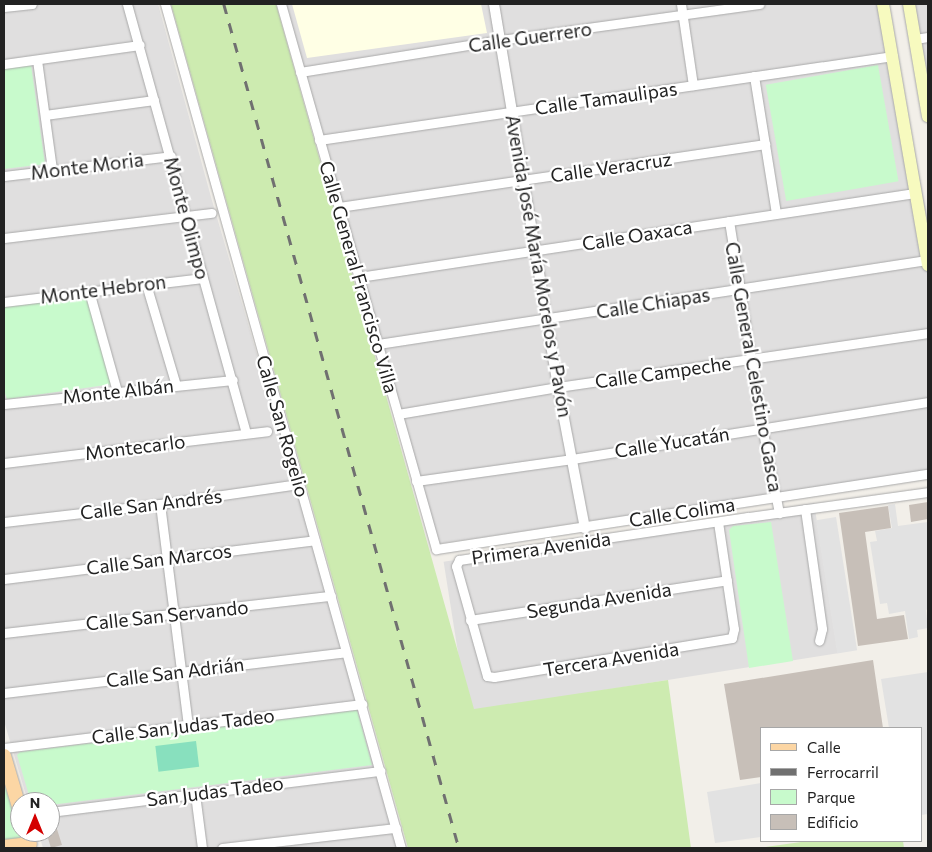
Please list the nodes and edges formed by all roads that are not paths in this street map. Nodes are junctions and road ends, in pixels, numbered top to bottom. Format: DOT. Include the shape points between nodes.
graph roads {
  1 [pos="32,4"];
  2 [pos="127,4"];
  3 [pos="165,4"];
  4 [pos="281,4"];
  5 [pos="494,4"];
  6 [pos="681,4"];
  7 [pos="760,4"];
  8 [pos="883,4"];
  9 [pos="909,4"];
  10 [pos="4,7"];
  11 [pos="683,16"];
  12 [pos="928,37"];
  13 [pos="915,39"];
  14 [pos="500,40"];
  15 [pos="140,45"];
  16 [pos="893,56"];
  17 [pos="37,60"];
  18 [pos="4,64"];
  19 [pos="300,72"];
  20 [pos="754,76"];
  21 [pos="693,85"];
  22 [pos="154,100"];
  23 [pos="513,111"];
  24 [pos="45,115"];
  25 [pos="928,116"];
  26 [pos="319,140"];
  27 [pos="765,144"];
  28 [pos="171,156"];
  29 [pos="52,170"];
  30 [pos="4,176"];
  31 [pos="524,180"];
  32 [pos="915,193"];
  33 [pos="928,198"];
  34 [pos="339,207"];
  35 [pos="211,213"];
  36 [pos="776,213"];
  37 [pos="187,216"];
  38 [pos="729,221"];
  39 [pos="4,238"];
  40 [pos="536,250"];
  41 [pos="928,262"];
  42 [pos="358,277"];
  43 [pos="202,278"];
  44 [pos="146,284"];
  45 [pos="740,290"];
  46 [pos="89,291"];
  47 [pos="4,302"];
  48 [pos="548,319"];
  49 [pos="928,333"];
  50 [pos="378,344"];
  51 [pos="751,360"];
  52 [pos="233,380"];
  53 [pos="176,385"];
  54 [pos="558,387"];
  55 [pos="117,391"];
  56 [pos="928,402"];
  57 [pos="4,404"];
  58 [pos="398,414"];
  59 [pos="762,428"];
  60 [pos="267,431"];
  61 [pos="246,433"];
  62 [pos="572,459"];
  63 [pos="4,462"];
  64 [pos="928,474"];
  65 [pos="416,481"];
  66 [pos="299,484"];
  67 [pos="928,492"];
  68 [pos="776,497"];
  69 [pos="160,504"];
  70 [pos="805,509"];
  71 [pos="779,513"];
  72 [pos="4,522"];
  73 [pos="718,522"];
  74 [pos="585,528"];
  75 [pos="315,540"];
  76 [pos="436,550"];
  77 [pos="165,558"];
  78 [pos="4,580"];
  79 [pos="727,580"];
  80 [pos="331,596"];
  81 [pos="173,614"];
  82 [pos="470,620"];
  83 [pos="4,633"];
  84 [pos="819,641"];
  85 [pos="346,652"];
  86 [pos="180,672"];
  87 [pos="4,693"];
  88 [pos="362,704"];
  89 [pos="188,725"];
  90 [pos="4,748"];
  91 [pos="4,756"];
  92 [pos="380,771"];
  93 [pos="15,792"];
  94 [pos="195,794"];
  95 [pos="60,811"];
  96 [pos="396,828"];
  97 [pos="25,842"];
  98 [pos="4,847"];
  99 [pos="202,848"];
  100 [pos="222,848"];
  101 [pos="402,848"];
  1 -- 10 [label="street"];
  2 -- 15 [label="street, Monte Olimpo"];
  3 -- 66 [label="street, Calle San Rogelio"];
  4 -- 19 [label="street, Calle General Francisco Villa"];
  5 -- 14 [label="street, Avenida José María Morelos y Pavón"];
  6 -- 11 [label="street"];
  7 -- 11 [label="street, Calle Guerrero"];
  8 -- 16 [label="main road"];
  9 -- 13 [label="main road"];
  11 -- 14 [label="street, Calle Guerrero"];
  11 -- 21 [label="street"];
  12 -- 13 [label="street"];
  13 -- 25 [label="main road"];
  14 -- 19 [label="street, Calle Guerrero"];
  14 -- 23 [label="street, Avenida José María Morelos y Pavón"];
  15 -- 17 [label="street"];
  15 -- 22 [label="street, Monte Olimpo"];
  16 -- 20 [label="street, Calle Tamaulipas"];
  16 -- 32 [label="main road"];
  17 -- 18 [label="street"];
  17 -- 24 [label="street"];
  19 -- 26 [label="street, Calle General Francisco Villa"];
  20 -- 21 [label="street, Calle Tamaulipas"];
  20 -- 27 [label="street"];
  21 -- 23 [label="street, Calle Tamaulipas"];
  22 -- 24 [label="street"];
  22 -- 28 [label="street, Monte Olimpo"];
  23 -- 26 [label="street, Calle Tamaulipas"];
  23 -- 31 [label="street, Avenida José María Morelos y Pavón"];
  24 -- 29 [label="street"];
  26 -- 34 [label="street, Calle General Francisco Villa"];
  27 -- 31 [label="street, Calle Veracruz"];
  27 -- 36 [label="street"];
  28 -- 29 [label="street, Monte Moria"];
  28 -- 37 [label="street, Monte Olimpo"];
  29 -- 30 [label="street, Monte Moria"];
  31 -- 34 [label="street, Calle Veracruz"];
  31 -- 40 [label="street, Avenida José María Morelos y Pavón"];
  32 -- 33 [label="main road"];
  32 -- 36 [label="street, Calle Oaxaca"];
  32 -- 41 [label="main road"];
  34 -- 42 [label="street, Calle General Francisco Villa"];
  35 -- 37 [label="street"];
  36 -- 38 [label="street, Calle Oaxaca"];
  37 -- 39 [label="street"];
  37 -- 43 [label="street, Monte Olimpo"];
  38 -- 40 [label="street, Calle Oaxaca"];
  38 -- 45 [label="street, Calle General Celestino Gasca"];
  40 -- 42 [label="street, Calle Oaxaca"];
  40 -- 48 [label="street, Avenida José María Morelos y Pavón"];
  41 -- 45 [label="street, Calle Chiapas"];
  42 -- 50 [label="street, Calle General Francisco Villa"];
  43 -- 44 [label="street, Monte Hebron"];
  43 -- 52 [label="street, Monte Olimpo"];
  44 -- 46 [label="street, Monte Hebron"];
  44 -- 53 [label="street"];
  45 -- 48 [label="street, Calle Chiapas"];
  45 -- 51 [label="street, Calle General Celestino Gasca"];
  46 -- 47 [label="street, Monte Hebron"];
  46 -- 55 [label="street"];
  48 -- 50 [label="street, Calle Chiapas"];
  48 -- 54 [label="street, Avenida José María Morelos y Pavón"];
  49 -- 51 [label="street, Calle Campeche"];
  50 -- 58 [label="street, Calle General Francisco Villa"];
  51 -- 54 [label="street, Calle Campeche"];
  51 -- 59 [label="street, Calle General Celestino Gasca"];
  52 -- 53 [label="street, Monte Albán"];
  52 -- 61 [label="street, Monte Olimpo"];
  53 -- 55 [label="street, Monte Albán"];
  54 -- 58 [label="street, Calle Campeche"];
  54 -- 62 [label="street, Avenida José María Morelos y Pavón"];
  55 -- 57 [label="street, Monte Albán"];
  56 -- 59 [label="street, Calle Yucatán"];
  58 -- 65 [label="street, Calle General Francisco Villa"];
  59 -- 62 [label="street, Calle Yucatán"];
  59 -- 68 [label="street, Calle General Celestino Gasca"];
  60 -- 61 [label="street, Montecarlo"];
  61 -- 63 [label="street, Montecarlo"];
  62 -- 65 [label="street, Calle Yucatán"];
  62 -- 74 [label="street, Avenida José María Morelos y Pavón"];
  64 -- 68 [label="street, Calle Colima"];
  65 -- 76 [label="street, Calle General Francisco Villa"];
  66 -- 69 [label="street, Calle San Andrés"];
  66 -- 75 [label="street, Calle San Rogelio"];
  67 -- 70 [label="street, Primera Avenida"];
  68 -- 71 [label="street, Calle General Celestino Gasca"];
  68 -- 74 [label="street, Calle Colima"];
  69 -- 72 [label="street, Calle San Andrés"];
  69 -- 77 [label="street"];
  70 -- 71 [label="street, Primera Avenida"];
  70 -- 84 [label="street" via="822,628"];
  71 -- 73 [label="street, Primera Avenida"];
  73 -- 79 [label="street"];
  73 -- 82 [label="street, Primera Avenida" via="458,561 456,566"];
  74 -- 76 [label="street, Calle Colima"];
  75 -- 77 [label="street, Calle San Marcos"];
  75 -- 80 [label="street, Calle San Rogelio"];
  77 -- 78 [label="street, Calle San Marcos"];
  77 -- 81 [label="street"];
  79 -- 82 [label="street, Segunda Avenida"];
  79 -- 82 [label="street, Tercera Avenida" via="732,638 494,677 487,676"];
  80 -- 81 [label="street, Calle San Servando"];
  80 -- 85 [label="street, Calle San Rogelio"];
  81 -- 83 [label="street, Calle San Servando"];
  81 -- 86 [label="street"];
  85 -- 86 [label="street, Calle San Adrián"];
  85 -- 88 [label="street, Calle San Rogelio"];
  86 -- 87 [label="street, Calle San Adrián"];
  86 -- 89 [label="street"];
  88 -- 89 [label="street, Calle San Judas Tadeo"];
  88 -- 92 [label="street, Calle San Rogelio"];
  89 -- 90 [label="street, Calle San Judas Tadeo"];
  91 -- 93 [label="main road"];
  92 -- 94 [label="street, San Judas Tadeo"];
  92 -- 96 [label="street, Calle San Rogelio"];
  94 -- 95 [label="street, San Judas Tadeo"];
  94 -- 99 [label="street"];
  96 -- 100 [label="street"];
  96 -- 101 [label="street, Calle San Rogelio"];
  97 -- 98 [label="main road"];
}
